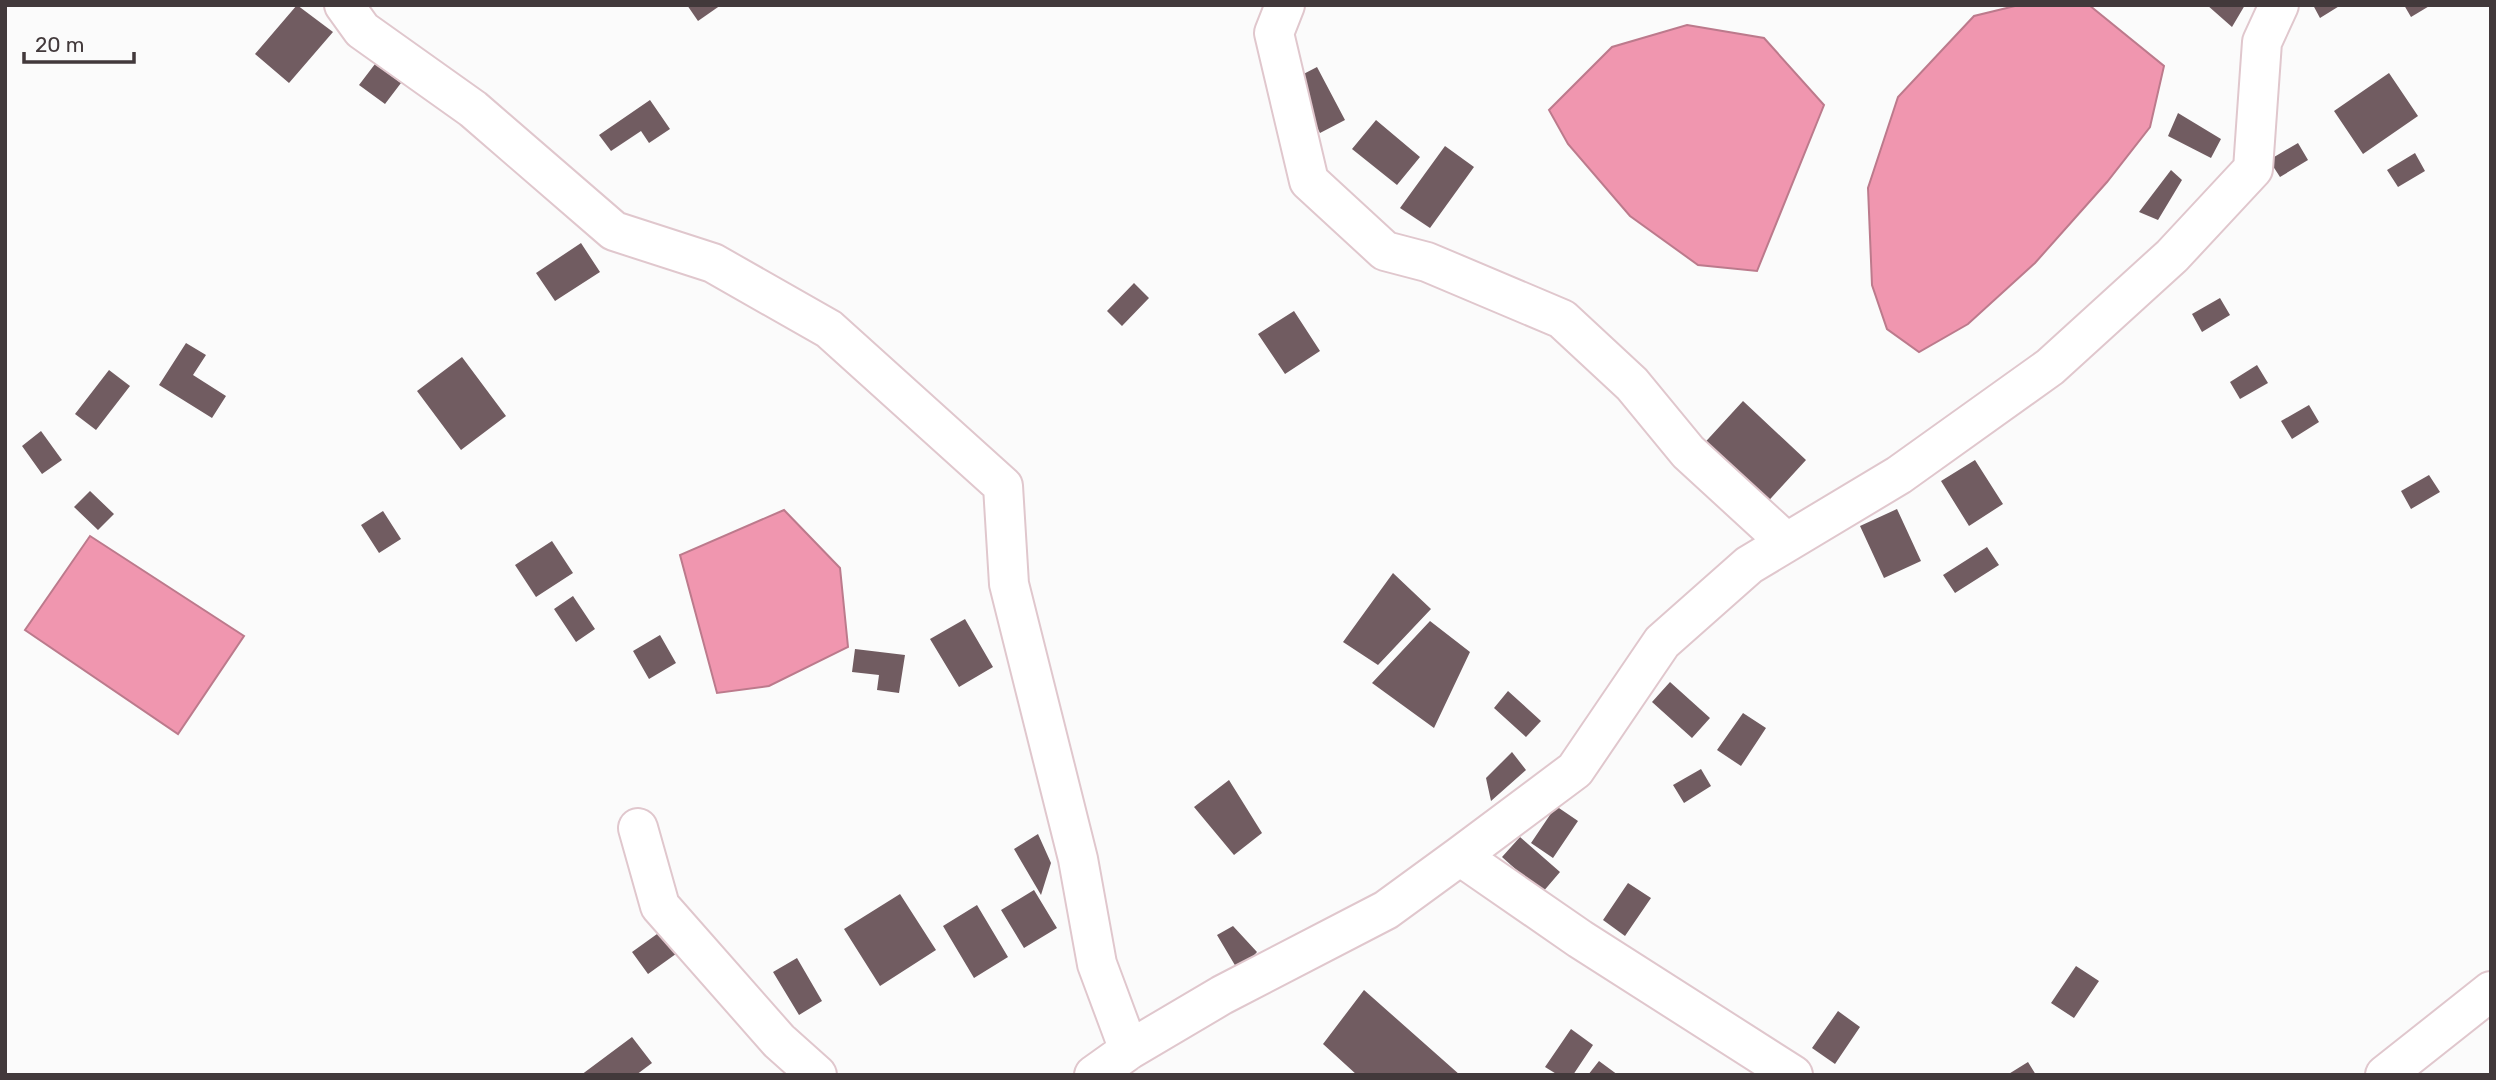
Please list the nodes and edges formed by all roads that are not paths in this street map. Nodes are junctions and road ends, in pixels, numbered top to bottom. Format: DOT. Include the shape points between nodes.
graph roads {
  1 [pos="344,5"];
  2 [pos="1284,5"];
  3 [pos="2279,5"];
  4 [pos="1786,542"];
  5 [pos="638,828"];
  6 [pos="1460,856"];
  7 [pos="2491,991"];
  8 [pos="1129,1050"];
  9 [pos="817,1075"];
  10 [pos="1094,1075"];
  11 [pos="1793,1075"];
  12 [pos="2385,1075"];
  1 -- 8 [label="street" via="362,30 474,109 614,231 713,263 829,329 1003,486 1009,584 1078,859 1097,964"];
  2 -- 4 [label="street" via="1274,33 1309,181 1385,251 1426,261 1562,319 1632,384 1688,453"];
  3 -- 4 [label="street" via="2262,42 2253,169 2172,256 2050,367 1899,474"];
  4 -- 6 [label="street" via="1749,565 1662,642 1574,770"];
  5 -- 9 [label="street" via="660,906 779,1041"];
  6 -- 8 [label="street" via="1386,910 1222,995"];
  6 -- 11 [label="street"];
  7 -- 12 [label="street"];
  8 -- 10 [label="street"];
}
